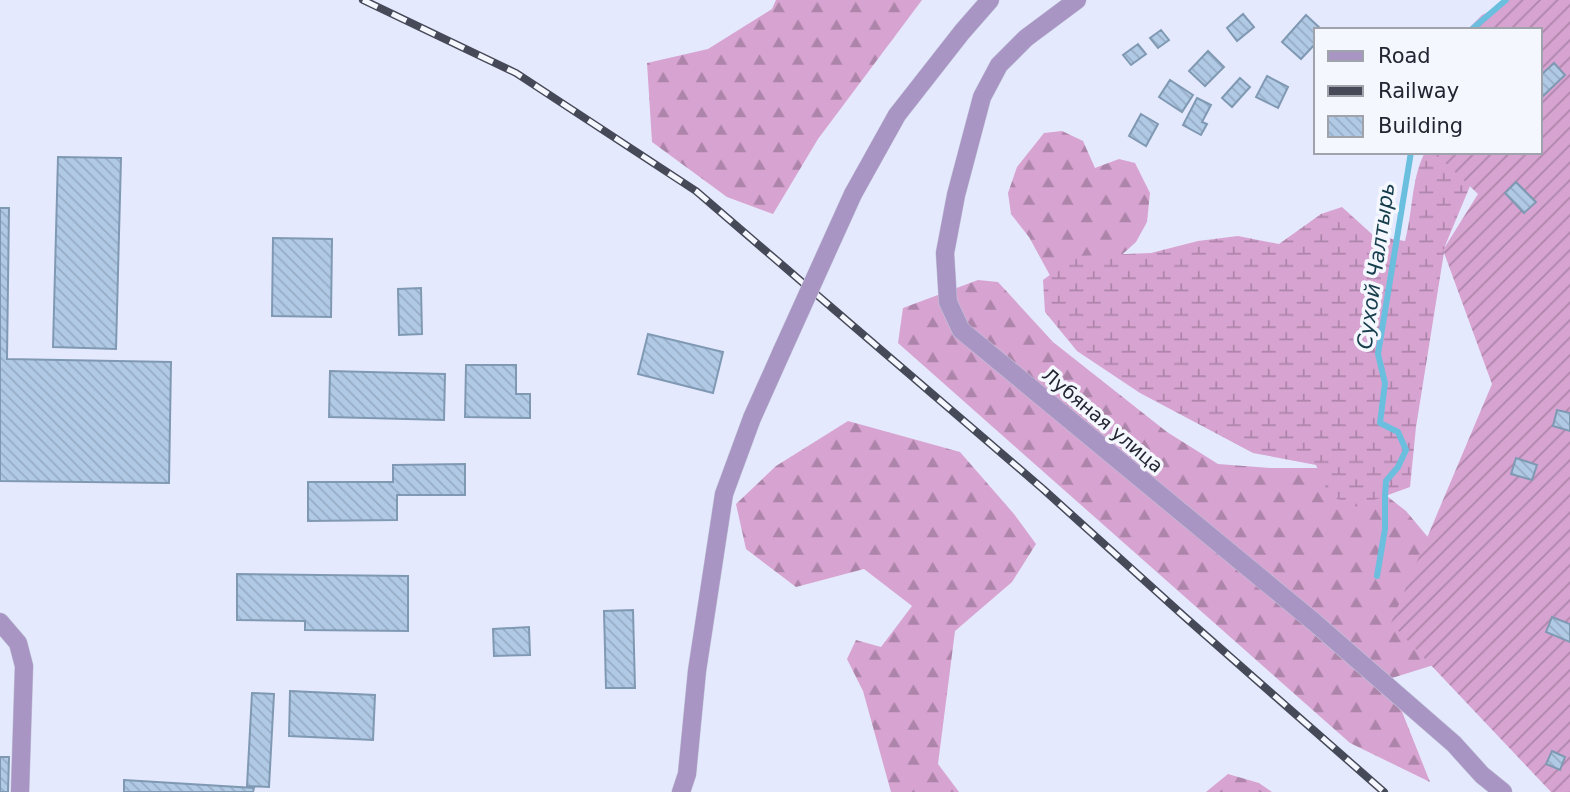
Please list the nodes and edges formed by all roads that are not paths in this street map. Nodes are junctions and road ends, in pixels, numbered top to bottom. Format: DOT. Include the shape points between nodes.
graph roads {
  1 [pos="990,0"];
  2 [pos="1076,0"];
  3 [pos="0,622"];
  4 [pos="20,792"];
  5 [pos="681,792"];
  6 [pos="1503,792"];
  1 -- 5 [label="street, bridge" via="897,115 853,194 752,418 724,494"];
  2 -- 6 [label="street, Лубяная улица" via="999,65 982,97 945,253 948,302 961,330 1314,621"];
  3 -- 4 [label="street" via="18,643 24,666"];
}
